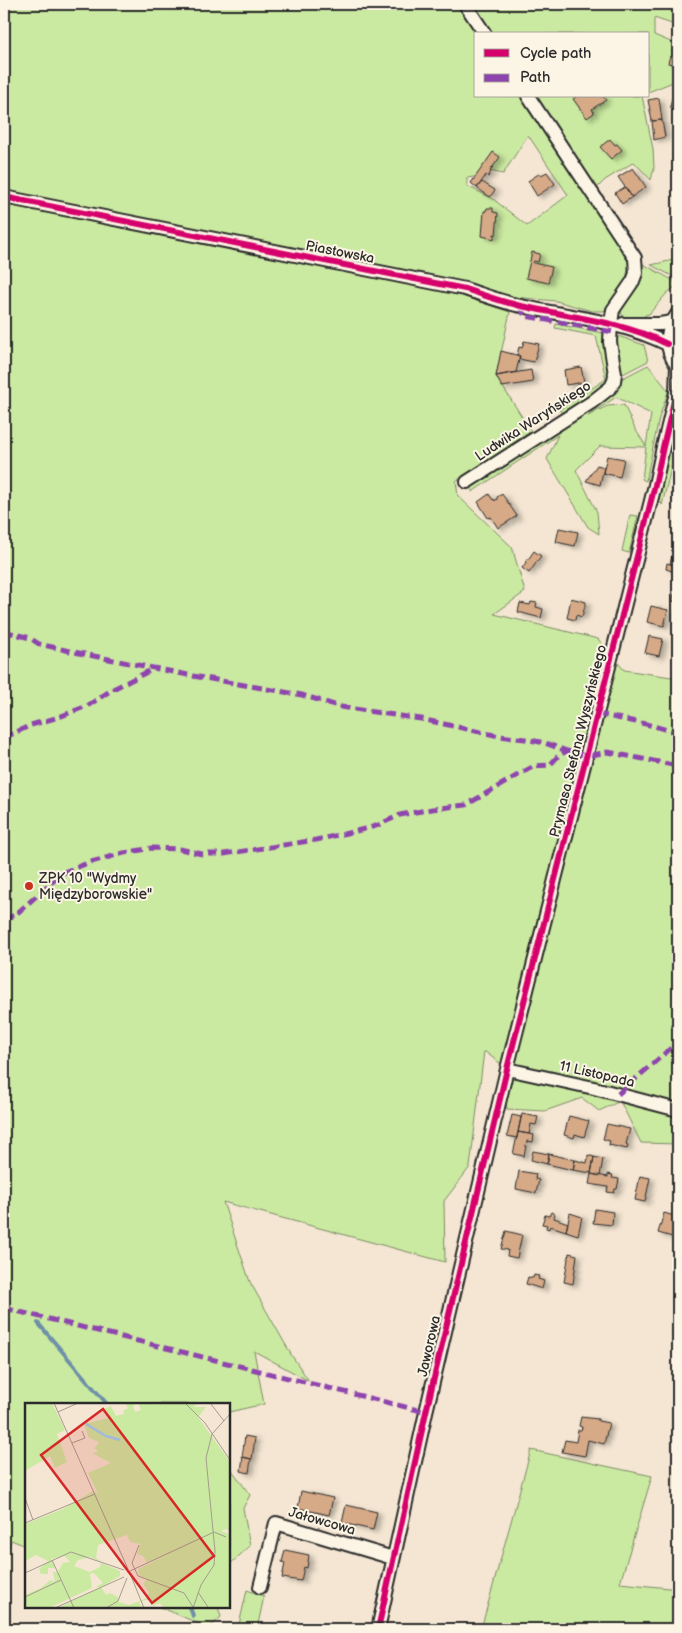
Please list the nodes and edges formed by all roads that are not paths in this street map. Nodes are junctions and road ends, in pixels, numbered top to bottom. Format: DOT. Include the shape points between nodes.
graph roads {
  1 [pos="465,4"];
  2 [pos="484,32"];
  3 [pos="529,98"];
  4 [pos="4,197"];
  5 [pos="675,318"];
  6 [pos="611,324"];
  7 [pos="667,344"];
  8 [pos="678,366"];
  9 [pos="678,404"];
  10 [pos="670,419"];
  11 [pos="467,482"];
  12 [pos="508,1069"];
  13 [pos="678,1110"];
  14 [pos="393,1558"];
  15 [pos="260,1587"];
  16 [pos="378,1629"];
  1 -- 2 [label="street"];
  3 -- 6 [label="street, Ludwika Waryńskiego" via="635,258 636,273 613,310"];
  4 -- 6 [label="street, Piastowska" via="465,289 519,306"];
  5 -- 6 [label="street, Piastowska" via="660,324"];
  5 -- 7 [label="street" via="668,330"];
  6 -- 7 [label="street, Piastowska"];
  6 -- 11 [label="street, Ludwika Waryńskiego" via="615,374 611,387"];
  7 -- 8 [label="street"];
  8 -- 10 [label="street, Prymasa Stefana Wyszyńskiego"];
  9 -- 10 [label="street, Prymasa Stefana Wyszyńskiego"];
  10 -- 12 [label="street, Prymasa Stefana Wyszyńskiego"];
  12 -- 13 [label="street, 11 Listopada"];
  12 -- 14 [label="street, Jaworowa"];
  14 -- 15 [label="street, Jałowcowa" via="276,1523"];
  14 -- 16 [label="street, Jaworowa"];
}
